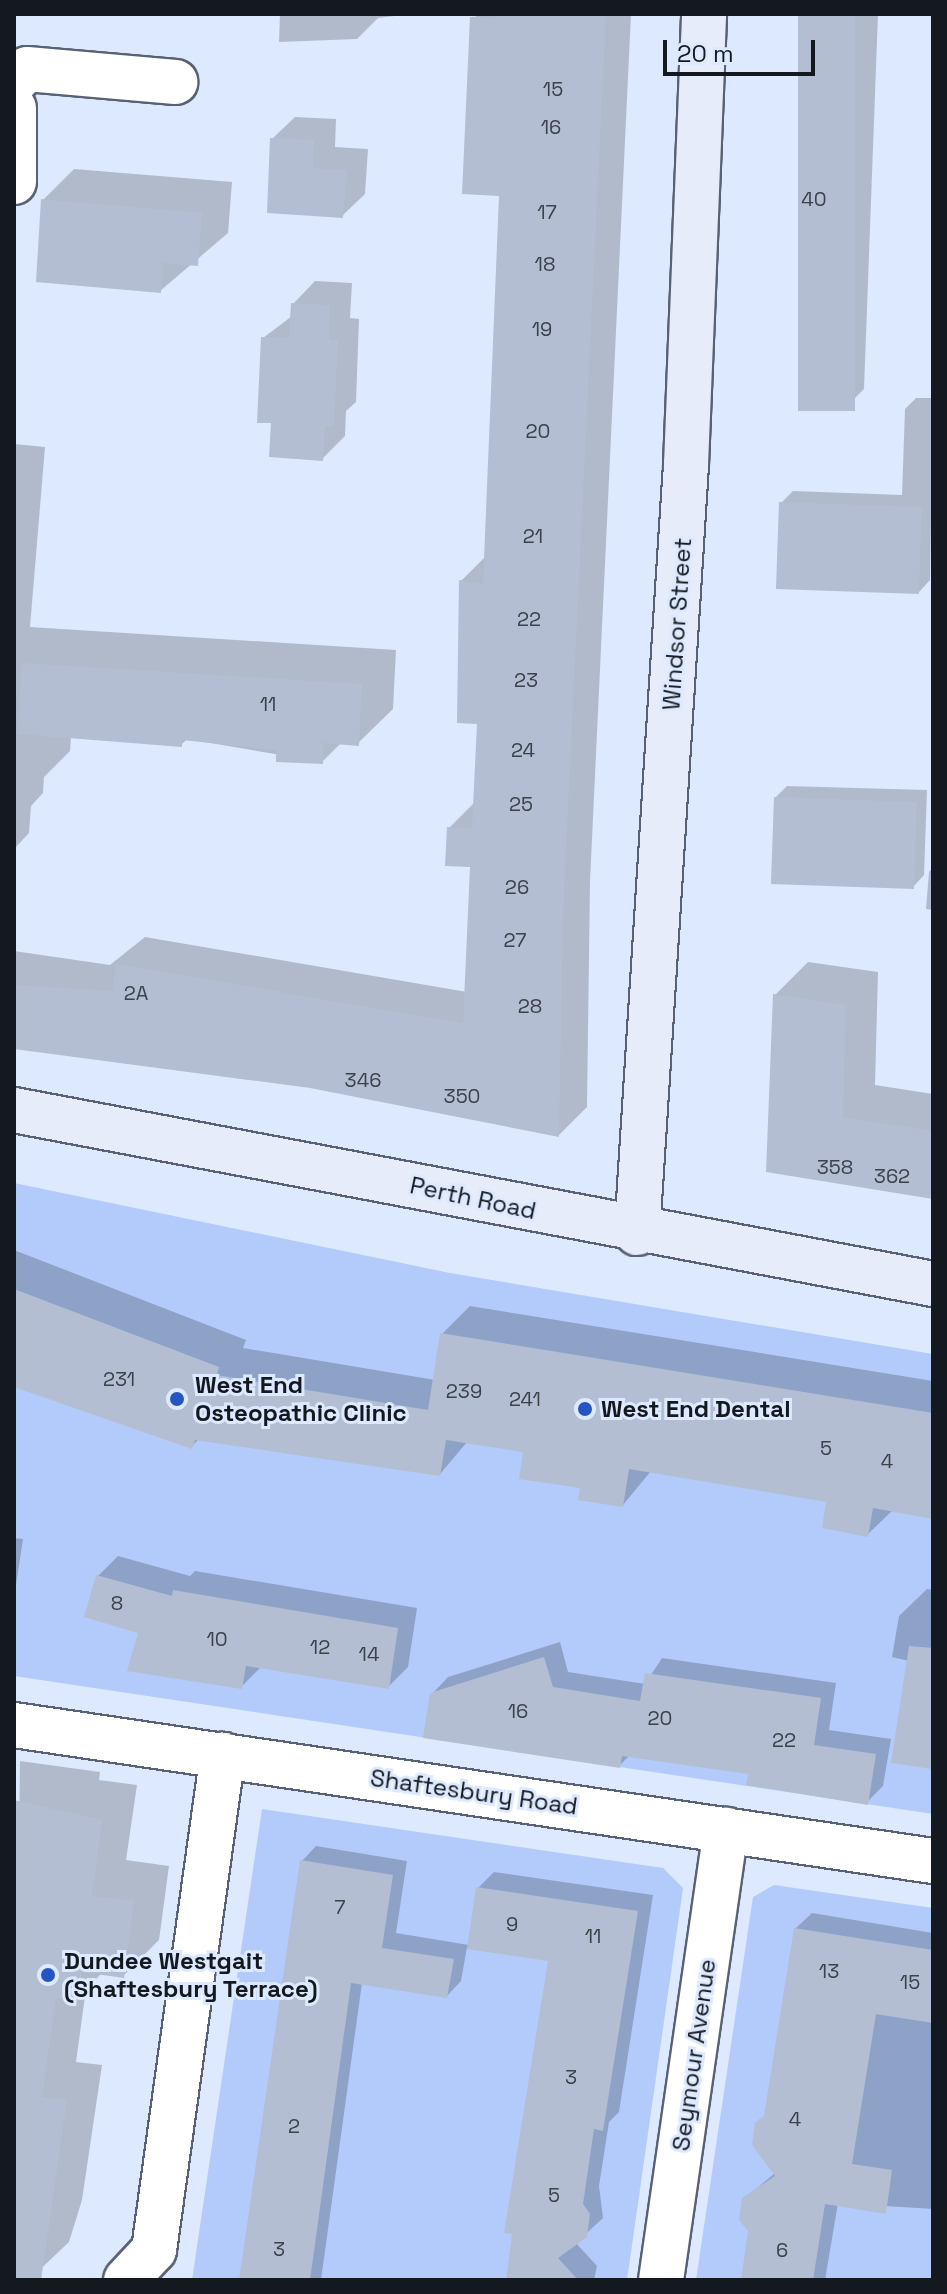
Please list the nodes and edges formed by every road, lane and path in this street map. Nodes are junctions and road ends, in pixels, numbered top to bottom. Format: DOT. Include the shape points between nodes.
graph roads {
  1 [pos="704,14"];
  2 [pos="14,82"];
  3 [pos="175,82"];
  4 [pos="14,108"];
  5 [pos="14,182"];
  6 [pos="14,1110"];
  7 [pos="637,1233"];
  8 [pos="933,1284"];
  9 [pos="14,1725"];
  10 [pos="223,1755"];
  11 [pos="726,1830"];
  12 [pos="933,1861"];
  13 [pos="126,2280"];
  14 [pos="661,2280"];
  1 -- 7 [label="street, Windsor Street" via="686,465"];
  2 -- 3 [label="street" via="27,69"];
  4 -- 5 [label="street"];
  6 -- 7 [label="street, Perth Road"];
  7 -- 8 [label="street, Perth Road"];
  9 -- 10 [label="street, Shaftesbury Road"];
  10 -- 11 [label="street, Shaftesbury Road"];
  10 -- 13 [label="street" via="154,2250"];
  11 -- 12 [label="street, Shaftesbury Road"];
  11 -- 14 [label="street, Seymour Avenue"];
}
